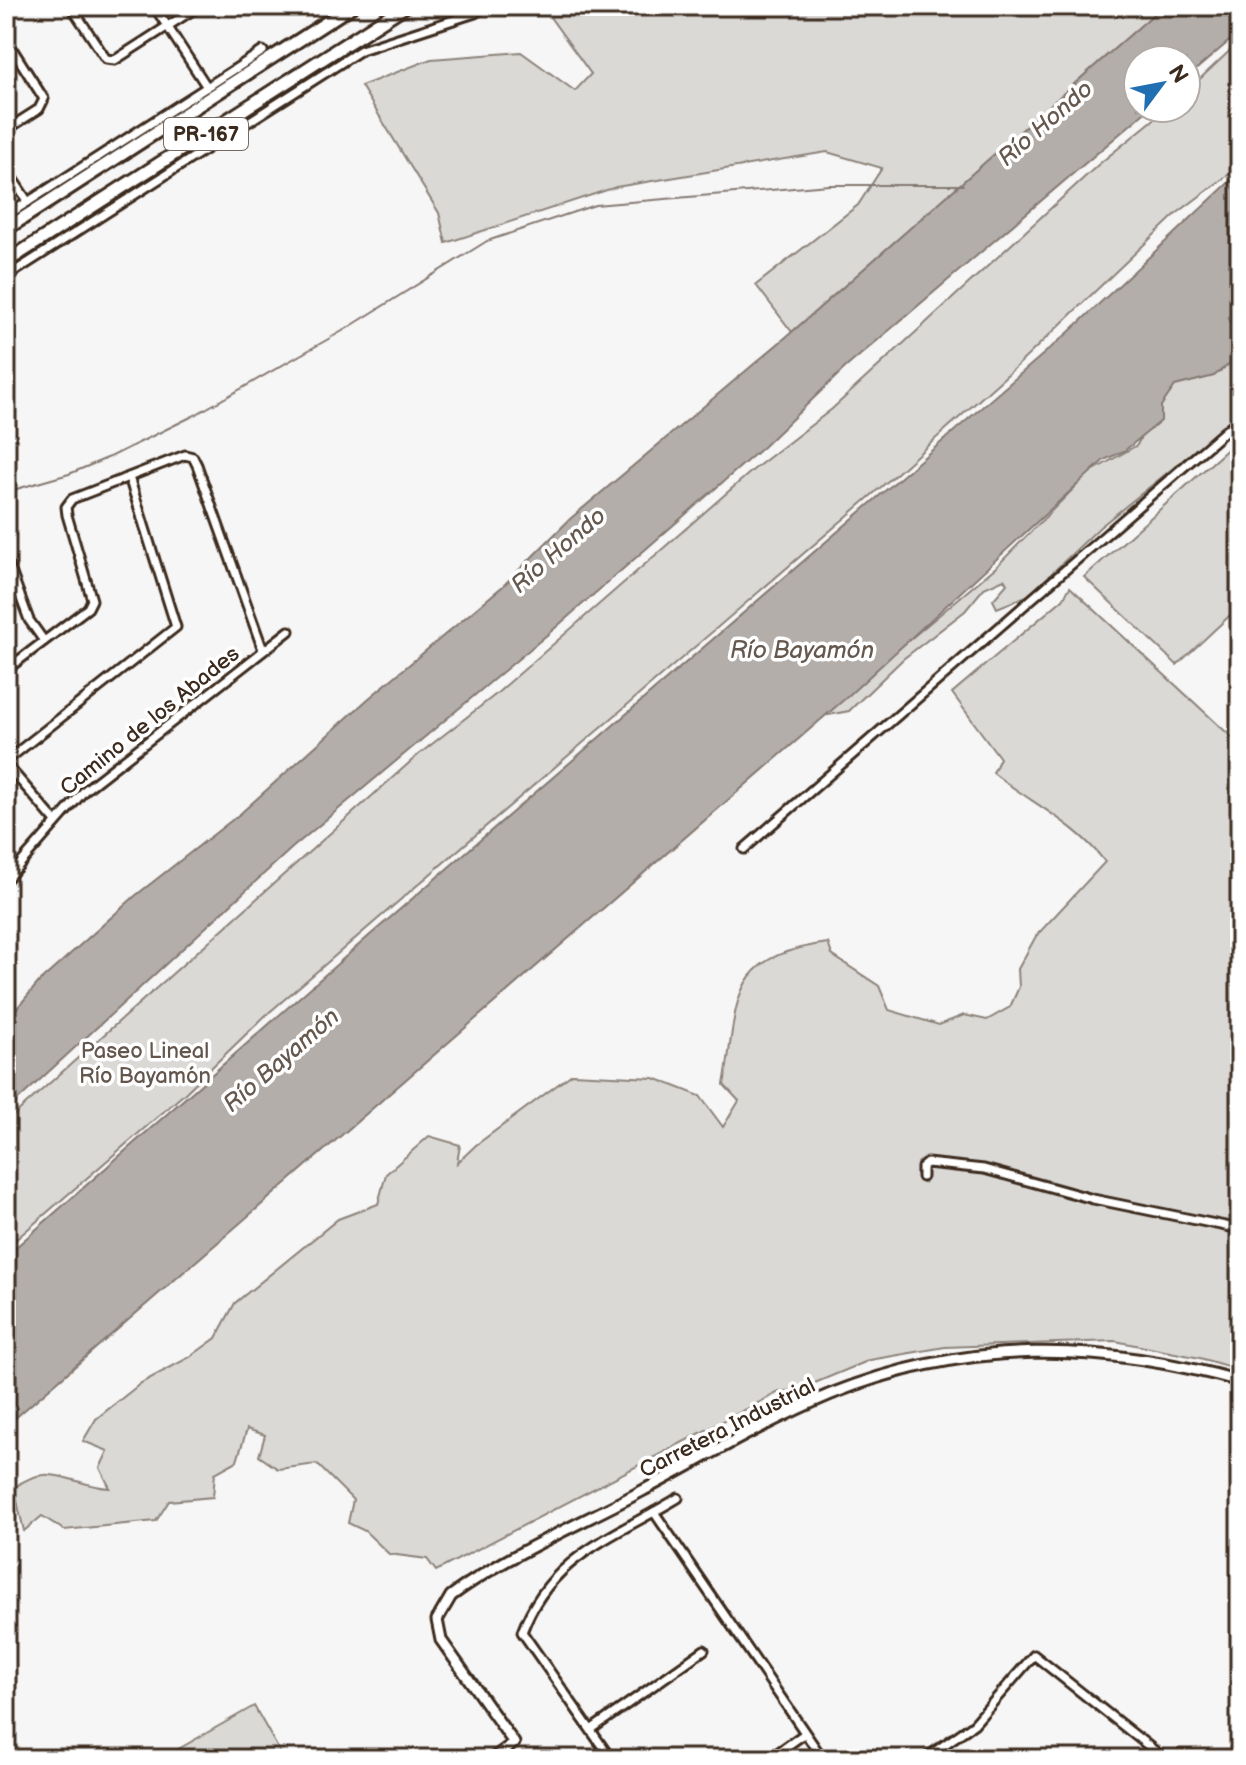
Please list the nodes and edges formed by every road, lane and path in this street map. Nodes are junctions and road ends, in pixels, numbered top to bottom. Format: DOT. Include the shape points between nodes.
graph roads {
  1 [pos="71,6"];
  2 [pos="154,6"];
  3 [pos="199,6"];
  4 [pos="352,6"];
  5 [pos="405,6"];
  6 [pos="486,6"];
  7 [pos="167,26"];
  8 [pos="6,39"];
  9 [pos="263,51"];
  10 [pos="207,87"];
  11 [pos="6,130"];
  12 [pos="6,169"];
  13 [pos="28,202"];
  14 [pos="6,216"];
  15 [pos="6,229"];
  16 [pos="6,262"];
  17 [pos="6,277"];
  18 [pos="1240,418"];
  19 [pos="129,477"];
  20 [pos="6,558"];
  21 [pos="289,631"];
  22 [pos="44,641"];
  23 [pos="263,650"];
  24 [pos="6,670"];
  25 [pos="6,762"];
  26 [pos="56,822"];
  27 [pos="744,849"];
  28 [pos="7,877"];
  29 [pos="922,1177"];
  30 [pos="1240,1229"];
  31 [pos="1240,1381"];
  32 [pos="678,1498"];
  33 [pos="654,1512"];
  34 [pos="704,1650"];
  35 [pos="592,1729"];
  36 [pos="804,1734"];
  37 [pos="492,1759"];
  38 [pos="611,1759"];
  39 [pos="769,1759"];
  40 [pos="823,1759"];
  41 [pos="924,1759"];
  42 [pos="1165,1759"];
  1 -- 7 [label="street" via="106,59 115,60"];
  2 -- 7 [label="street"];
  3 -- 7 [label="street"];
  4 -- 15 [label="main road, PR-167"];
  5 -- 16 [label="main road, PR-167"];
  6 -- 17 [label="street" via="361,50"];
  7 -- 10 [label="street"];
  8 -- 11 [label="street" via="44,99 39,109"];
  9 -- 10 [label="street"];
  10 -- 13 [label="street"];
  12 -- 13 [label="street"];
  13 -- 14 [label="street"];
  18 -- 27 [label="street"];
  19 -- 22 [label="street" via="72,499 66,507 92,600"];
  19 -- 23 [label="street" via="185,455 193,457"];
  19 -- 25 [label="street" via="176,627"];
  20 -- 22 [label="street" via="29,620"];
  21 -- 23 [label="street, Camino de los Abades"];
  22 -- 24 [label="street"];
  23 -- 26 [label="street, Camino de los Abades" via="85,790"];
  25 -- 26 [label="street"];
  26 -- 28 [label="street, Camino de los Abades"];
  29 -- 30 [label="street" via="927,1163 984,1169 1093,1199"];
  31 -- 37 [label="street, Carretera Industrial" via="1166,1361 1053,1350 935,1363 867,1381 801,1408 451,1596 437,1620 441,1640 514,1743"];
  32 -- 33 [label="street"];
  33 -- 35 [label="street" via="563,1566 522,1632"];
  33 -- 36 [label="street"];
  34 -- 35 [label="street"];
  35 -- 38 [label="street"];
  36 -- 39 [label="street"];
  36 -- 40 [label="street"];
  41 -- 42 [label="street" via="974,1724 1034,1655"];
}
